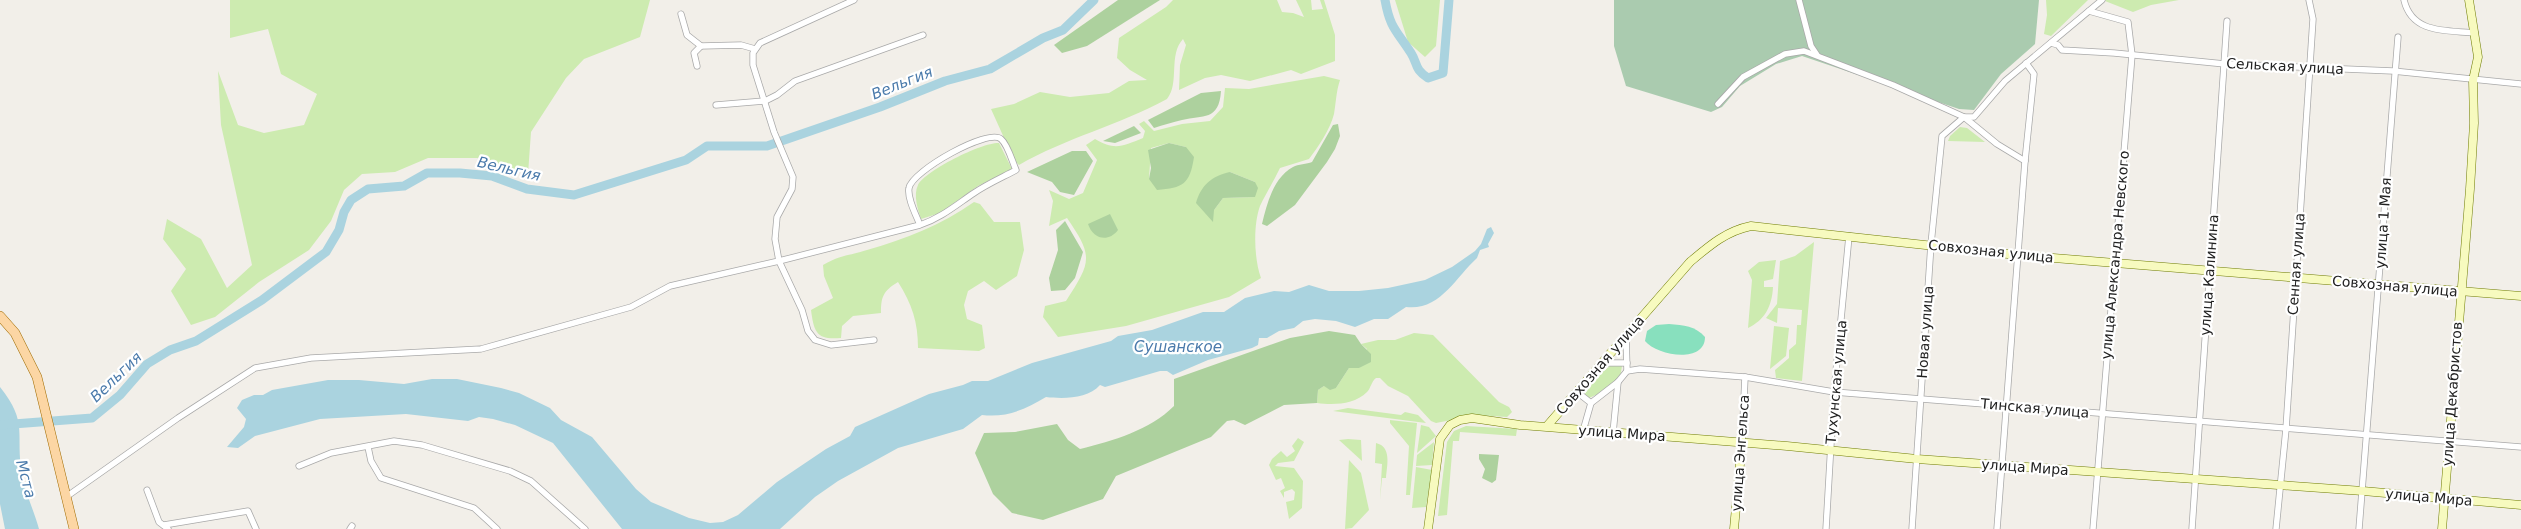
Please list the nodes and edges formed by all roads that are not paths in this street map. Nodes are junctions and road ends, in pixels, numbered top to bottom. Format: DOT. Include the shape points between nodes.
graph roads {
  1 [pos="854,0"];
  2 [pos="1799,0"];
  3 [pos="2102,0"];
  4 [pos="2309,0"];
  5 [pos="2404,0"];
  6 [pos="2469,0"];
  7 [pos="2089,11"];
  8 [pos="681,14"];
  9 [pos="2227,21"];
  10 [pos="2475,33"];
  11 [pos="923,35"];
  12 [pos="2398,37"];
  13 [pos="2051,43"];
  14 [pos="700,46"];
  15 [pos="1811,46"];
  16 [pos="755,49"];
  17 [pos="1804,51"];
  18 [pos="1816,55"];
  19 [pos="2132,55"];
  20 [pos="2026,63"];
  21 [pos="2225,64"];
  22 [pos="697,66"];
  23 [pos="2310,68"];
  24 [pos="2394,71"];
  25 [pos="2473,80"];
  26 [pos="2521,84"];
  27 [pos="765,101"];
  28 [pos="1718,104"];
  29 [pos="716,105"];
  30 [pos="1974,117"];
  31 [pos="1964,118"];
  32 [pos="1973,124"];
  33 [pos="2024,161"];
  34 [pos="920,225"];
  35 [pos="1849,236"];
  36 [pos="1931,244"];
  37 [pos="2017,255"];
  38 [pos="779,261"];
  39 [pos="2114,263"];
  40 [pos="2210,272"];
  41 [pos="2295,277"];
  42 [pos="2378,284"];
  43 [pos="2460,292"];
  44 [pos="2521,296"];
  45 [pos="0,316"];
  46 [pos="1626,334"];
  47 [pos="874,340"];
  48 [pos="1601,363"];
  49 [pos="1627,363"];
  50 [pos="1628,371"];
  51 [pos="1745,377"];
  52 [pos="1618,382"];
  53 [pos="1577,392"];
  54 [pos="1834,392"];
  55 [pos="1920,398"];
  56 [pos="1591,403"];
  57 [pos="2007,406"];
  58 [pos="2102,414"];
  59 [pos="2198,421"];
  60 [pos="1547,426"];
  61 [pos="2286,429"];
  62 [pos="1583,431"];
  63 [pos="1613,433"];
  64 [pos="2367,436"];
  65 [pos="2448,441"];
  66 [pos="1742,442"];
  67 [pos="368,447"];
  68 [pos="2521,447"];
  69 [pos="1830,452"];
  70 [pos="1917,460"];
  71 [pos="298,466"];
  72 [pos="2003,466"];
  73 [pos="2098,472"];
  74 [pos="2195,480"];
  75 [pos="2280,487"];
  76 [pos="147,490"];
  77 [pos="2363,491"];
  78 [pos="66,497"];
  79 [pos="2444,498"];
  80 [pos="2521,505"];
  81 [pos="166,527"];
  82 [pos="74,529"];
  83 [pos="256,529"];
  84 [pos="497,529"];
  85 [pos="585,529"];
  86 [pos="1428,529"];
  87 [pos="1734,529"];
  88 [pos="1826,529"];
  89 [pos="1912,529"];
  90 [pos="1997,529"];
  91 [pos="2093,529"];
  92 [pos="2192,529"];
  93 [pos="2276,529"];
  94 [pos="2359,529"];
  95 [pos="2442,529"];
  1 -- 16 [label="street" via="760,43"];
  2 -- 15 [label="street"];
  3 -- 7 [label="street"];
  4 -- 23 [label="street, Сенная улица" via="2313,19"];
  5 -- 10 [label="street" via="2409,14 2424,26"];
  6 -- 10 [label="main road, улица Декабристов"];
  7 -- 13 [label="street"];
  7 -- 19 [label="street, улица Александра Невского" via="2128,22"];
  8 -- 14 [label="street" via="687,35"];
  9 -- 21 [label="street, улица Калинина"];
  10 -- 25 [label="main road, улица Декабристов" via="2478,57"];
  11 -- 27 [label="street" via="795,81"];
  12 -- 24 [label="street, улица 1 Мая"];
  13 -- 19 [label="street, Сельская улица" via="2062,50"];
  13 -- 20 [label="street"];
  14 -- 16 [label="street"];
  14 -- 22 [label="street" via="694,53"];
  15 -- 17 [label="street"];
  15 -- 18 [label="street"];
  16 -- 27 [label="street" via="753,64"];
  17 -- 18 [label="street"];
  17 -- 28 [label="street" via="1785,54 1743,77"];
  18 -- 31 [label="street" via="1893,84"];
  19 -- 21 [label="street, Сельская улица"];
  19 -- 39 [label="street, улица Александра Невского"];
  20 -- 30 [label="street" via="2005,81"];
  20 -- 33 [label="street" via="2034,74"];
  21 -- 23 [label="street, Сельская улица"];
  21 -- 40 [label="street, улица Калинина"];
  23 -- 24 [label="street, Сельская улица"];
  23 -- 41 [label="street, Сенная улица"];
  24 -- 25 [label="street, Сельская улица"];
  24 -- 42 [label="street, улица 1 Мая"];
  25 -- 26 [label="street, Сельская улица"];
  25 -- 43 [label="main road, улица Декабристов" via="2474,123"];
  27 -- 29 [label="street"];
  27 -- 38 [label="street" via="793,176 792,189 776,217"];
  30 -- 31 [label="street"];
  30 -- 32 [label="street"];
  31 -- 32 [label="street"];
  31 -- 36 [label="street, Новая улица" via="1942,136"];
  32 -- 33 [label="street"];
  33 -- 37 [label="street"];
  34 -- 34 [label="street" via="954,209 975,192 1016,170 1002,139 995,136 983,138 954,152 913,179 909,188"];
  34 -- 38 [label="street"];
  35 -- 36 [label="main road, Совхозная улица"];
  35 -- 46 [label="main road, Совхозная улица" via="1751,226 1735,229 1690,262"];
  35 -- 54 [label="street, Тухунская улица"];
  36 -- 37 [label="main road, Совхозная улица"];
  36 -- 55 [label="street, Новая улица"];
  37 -- 39 [label="main road, Совхозная улица"];
  37 -- 57 [label="street"];
  38 -- 47 [label="street" via="808,331 815,340 831,345"];
  38 -- 78 [label="street" via="670,286 631,307 481,349 311,358 255,368"];
  39 -- 40 [label="main road, Совхозная улица"];
  39 -- 58 [label="street, улица Александра Невского"];
  40 -- 41 [label="main road, Совхозная улица"];
  40 -- 59 [label="street, улица Калинина"];
  41 -- 42 [label="main road, Совхозная улица"];
  41 -- 61 [label="street, Сенная улица"];
  42 -- 43 [label="main road, Совхозная улица"];
  42 -- 64 [label="street, улица 1 Мая"];
  43 -- 44 [label="main road, Совхозная улица"];
  43 -- 65 [label="main road, улица Декабристов"];
  45 -- 78 [label="main road" via="15,333 32,364"];
  46 -- 48 [label="main road, Совхозная улица"];
  46 -- 49 [label="street"];
  48 -- 49 [label="street"];
  48 -- 53 [label="main road, Совхозная улица"];
  49 -- 50 [label="street"];
  50 -- 51 [label="street, Тинская улица" via="1640,369"];
  50 -- 52 [label="street"];
  51 -- 54 [label="street, Тинская улица"];
  51 -- 66 [label="street, улица Энгельса"];
  52 -- 56 [label="street"];
  52 -- 63 [label="street"];
  53 -- 56 [label="street"];
  53 -- 60 [label="main road, Совхозная улица"];
  54 -- 55 [label="street, Тинская улица"];
  54 -- 69 [label="street, Тухунская улица"];
  55 -- 57 [label="street, Тинская улица"];
  55 -- 70 [label="street, Новая улица"];
  56 -- 62 [label="street"];
  57 -- 58 [label="street, Тинская улица"];
  57 -- 72 [label="street"];
  58 -- 59 [label="street, Тинская улица"];
  58 -- 73 [label="street, улица Александра Невского"];
  59 -- 61 [label="street, Тинская улица"];
  59 -- 74 [label="street, улица Калинина"];
  60 -- 62 [label="main road, улица Мира"];
  60 -- 86 [label="main road, улица Мира" via="1472,418 1460,420 1448,428 1437,446"];
  61 -- 64 [label="street, Тинская улица"];
  61 -- 75 [label="street, Сенная улица"];
  62 -- 63 [label="main road, улица Мира"];
  63 -- 66 [label="main road, улица Мира"];
  64 -- 65 [label="street, Тинская улица"];
  64 -- 77 [label="street, улица 1 Мая"];
  65 -- 68 [label="street, Тинская улица"];
  65 -- 79 [label="main road, улица Декабристов"];
  66 -- 69 [label="main road, улица Мира"];
  66 -- 87 [label="main road, улица Энгельса"];
  67 -- 71 [label="street" via="331,453"];
  67 -- 84 [label="street" via="371,461 381,478 474,508"];
  67 -- 85 [label="street" via="394,441 422,445 510,471 531,481"];
  69 -- 70 [label="main road, улица Мира"];
  69 -- 88 [label="street, Тухунская улица"];
  70 -- 72 [label="main road, улица Мира"];
  70 -- 89 [label="street, Новая улица"];
  72 -- 73 [label="main road, улица Мира"];
  72 -- 90 [label="street"];
  73 -- 74 [label="main road, улица Мира"];
  73 -- 91 [label="street, улица Александра Невского"];
  74 -- 75 [label="main road, улица Мира"];
  74 -- 92 [label="street, улица Калинина"];
  75 -- 77 [label="main road, улица Мира"];
  75 -- 93 [label="street, Сенная улица"];
  76 -- 81 [label="street" via="159,522"];
  77 -- 79 [label="main road, улица Мира"];
  77 -- 94 [label="street, улица 1 Мая"];
  78 -- 82 [label="main road"];
  79 -- 80 [label="main road, улица Мира"];
  79 -- 95 [label="main road, улица Декабристов"];
  81 -- 83 [label="street" via="248,511"];
}
